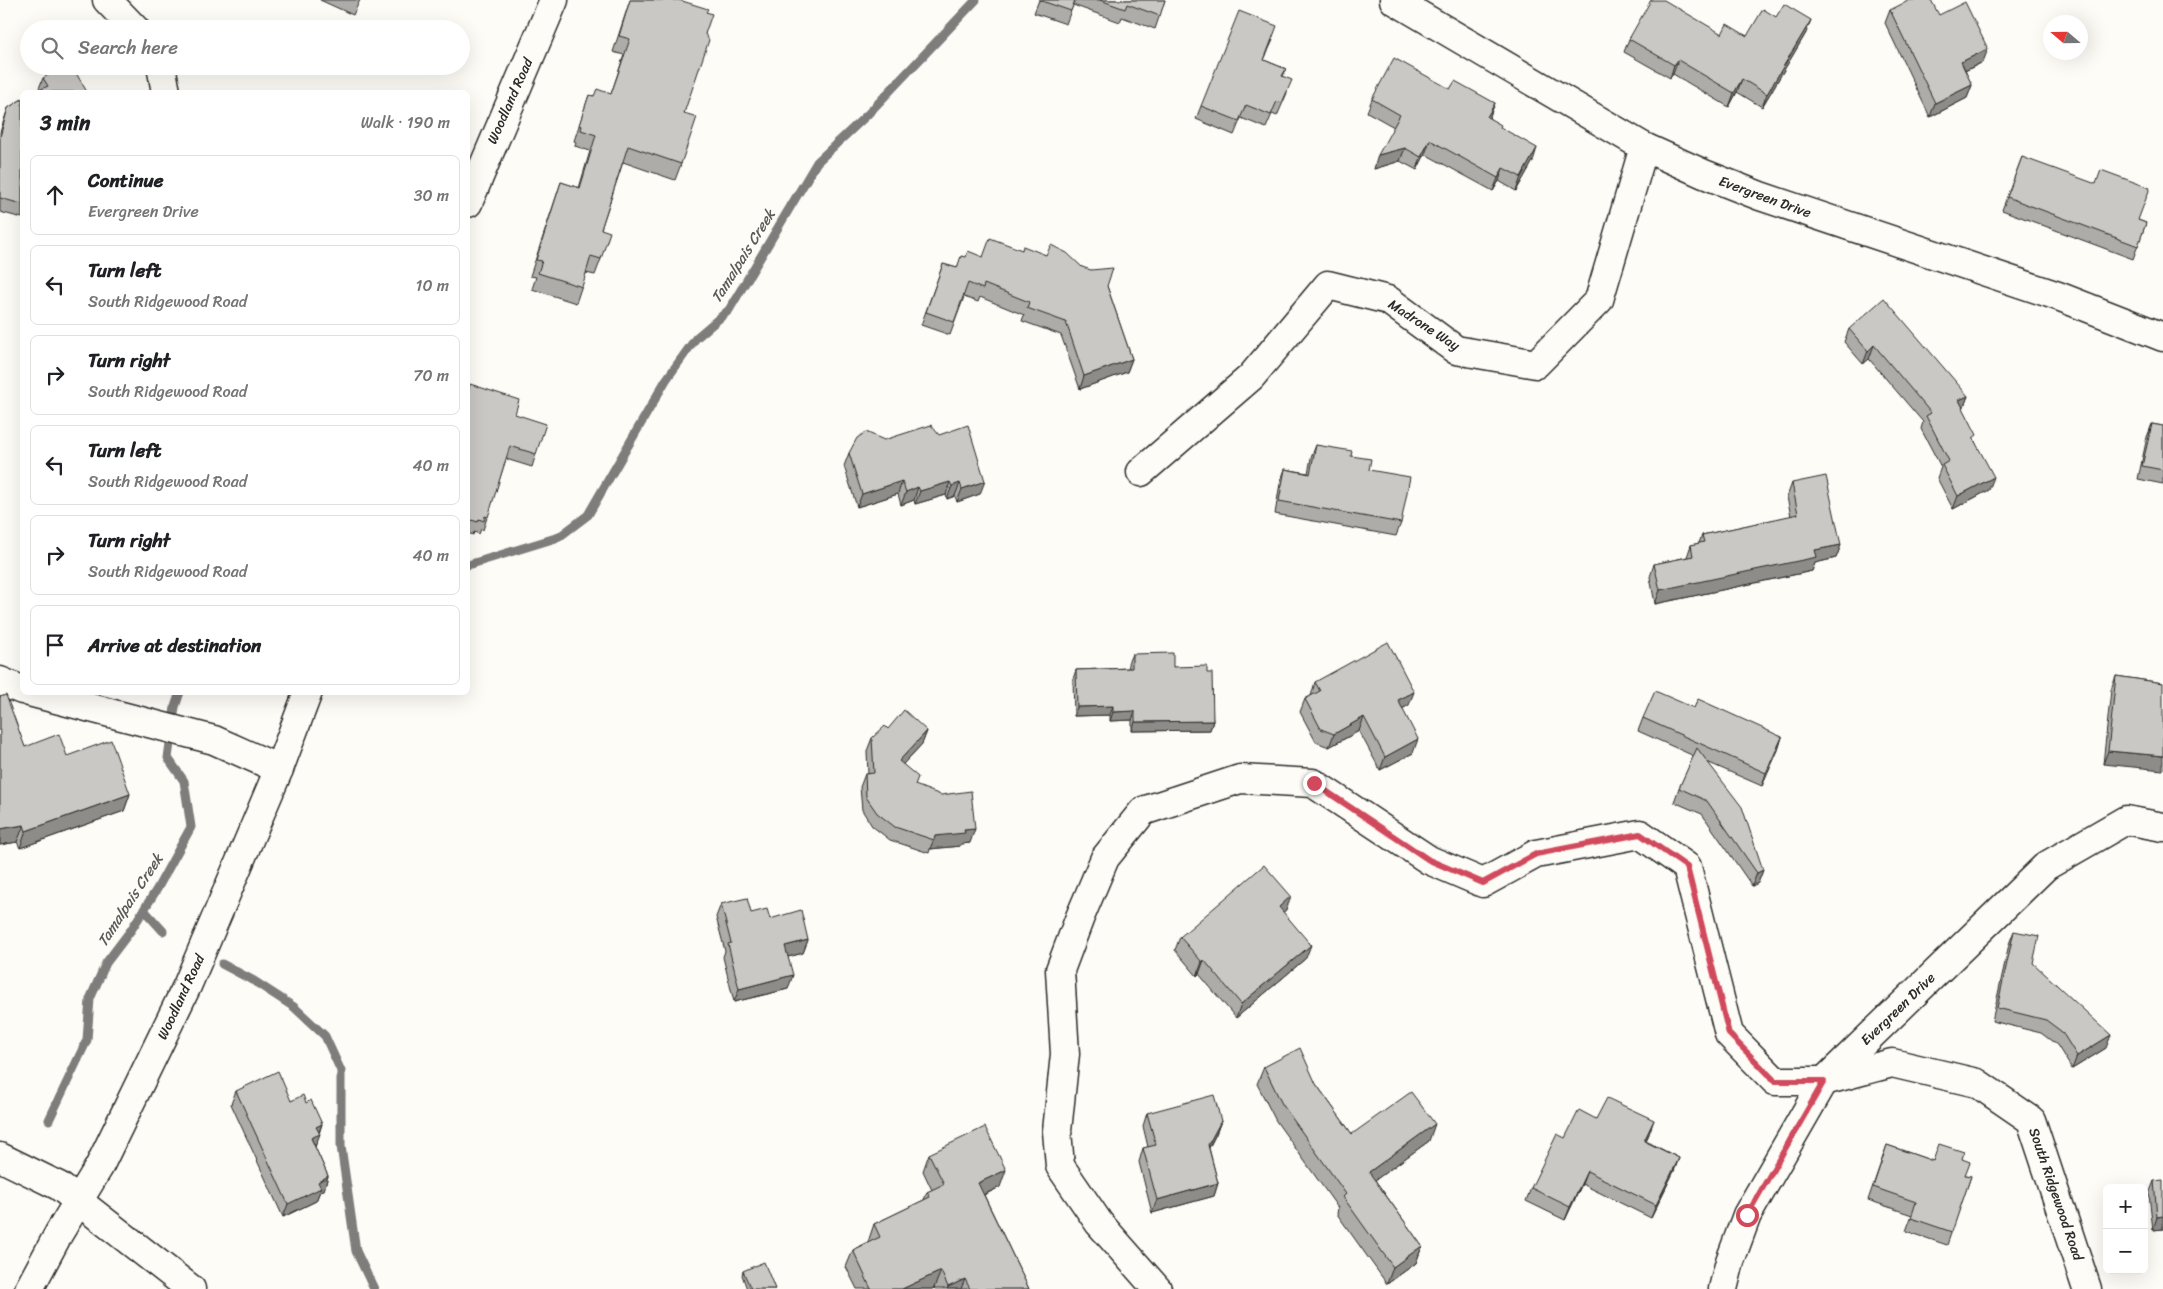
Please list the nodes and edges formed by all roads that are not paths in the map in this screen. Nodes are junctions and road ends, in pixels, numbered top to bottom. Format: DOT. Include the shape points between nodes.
graph roads {
  1 [pos="107,0"];
  2 [pos="554,0"];
  3 [pos="1394,0"];
  4 [pos="126,20"];
  5 [pos="163,75"];
  6 [pos="166,90"];
  7 [pos="1644,147"];
  8 [pos="470,198"];
  9 [pos="2163,337"];
  10 [pos="1142,472"];
  11 [pos="0,681"];
  12 [pos="20,689"];
  13 [pos="41,695"];
  14 [pos="307,695"];
  15 [pos="279,769"];
  16 [pos="2163,827"];
  17 [pos="1824,1081"];
  18 [pos="0,1157"];
  19 [pos="78,1200"];
  20 [pos="29,1289"];
  21 [pos="191,1289"];
  22 [pos="1158,1289"];
  23 [pos="1723,1289"];
  24 [pos="2087,1289"];
  1 -- 4 [label="street"];
  2 -- 8 [label="street, Woodland Road"];
  3 -- 7 [label="street, Evergreen Drive"];
  5 -- 6 [label="street"];
  7 -- 9 [label="street, Evergreen Drive" via="1760,196 2058,296"];
  7 -- 10 [label="street, Madrone Way" via="1599,300 1536,364 1456,350 1388,300 1328,285 1251,377"];
  11 -- 12 [label="street"];
  13 -- 15 [label="street" via="214,740"];
  14 -- 15 [label="street, Woodland Road"];
  15 -- 19 [label="street, Woodland Road" via="187,986 99,1167"];
  16 -- 17 [label="street, Evergreen Drive" via="2126,820 2046,866"];
  17 -- 22 [label="street, South Ridgewood Road" via="1775,1081 1729,1034 1687,867 1640,834 1536,854 1483,883 1429,860 1314,783 1240,779 1143,811 1105,858 1060,970 1066,1054 1058,1131 1060,1166 1099,1223"];
  17 -- 23 [label="street, Evergreen Drive" via="1747,1215"];
  17 -- 24 [label="street, South Ridgewood Road" via="1892,1063 1977,1083 2031,1120"];
  18 -- 19 [label="street" via="58,1186"];
  19 -- 20 [label="street, Woodland Road"];
  19 -- 21 [label="street"];
}
